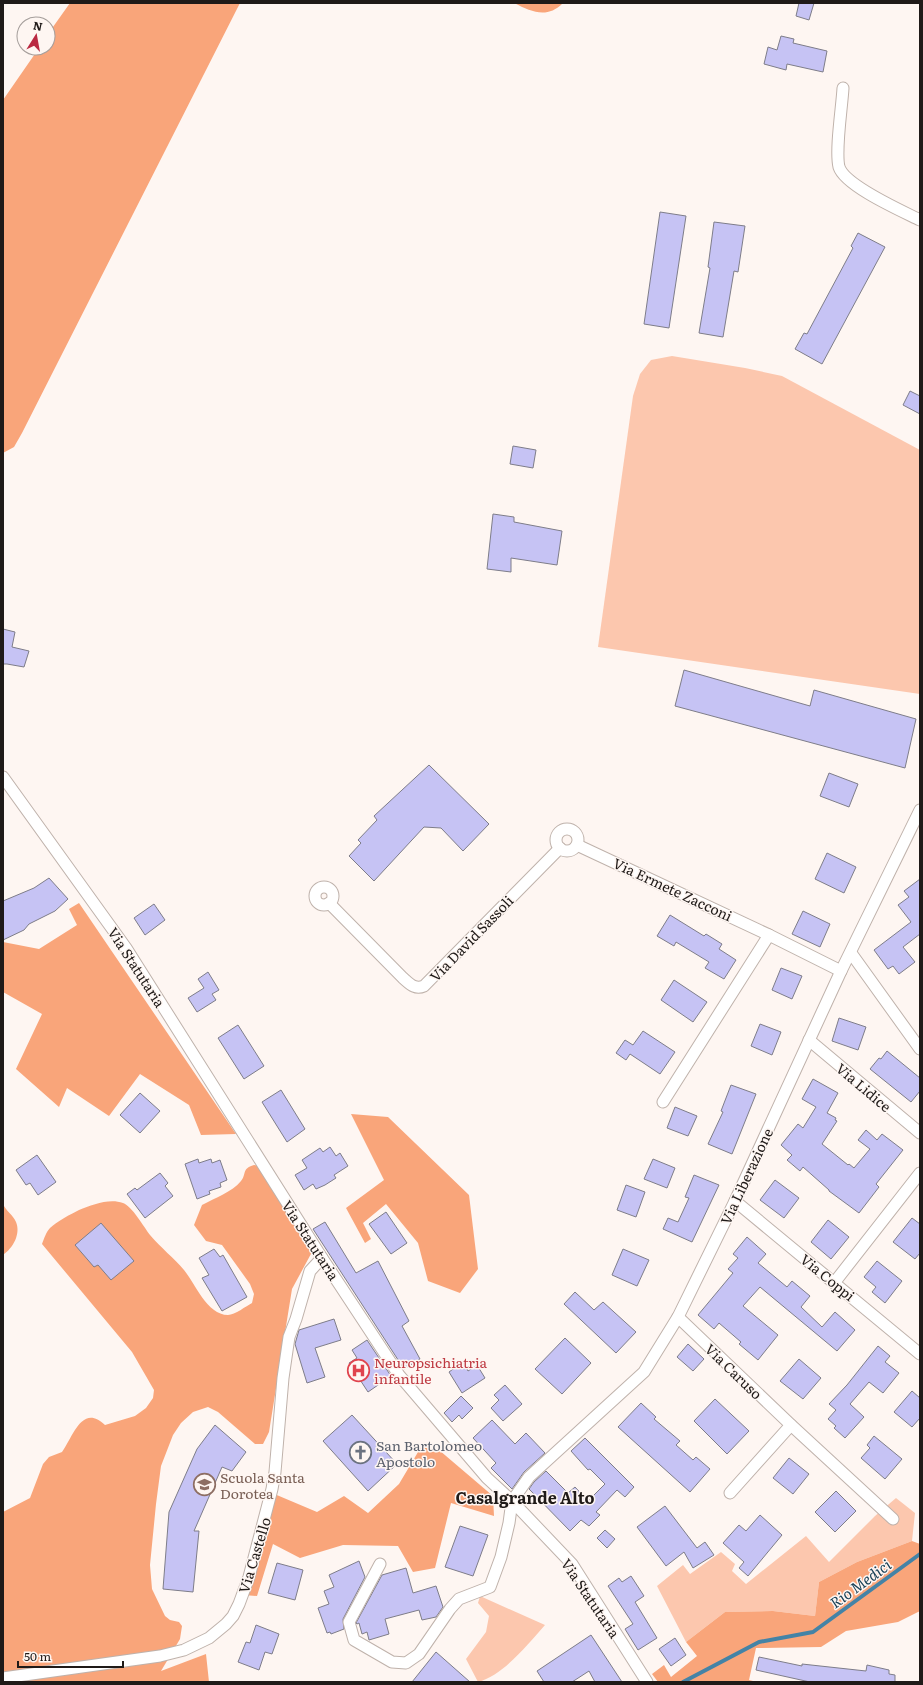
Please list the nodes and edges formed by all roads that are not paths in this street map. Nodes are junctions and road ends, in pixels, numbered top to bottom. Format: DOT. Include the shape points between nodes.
graph roads {
  1 [pos="843,88"];
  2 [pos="920,220"];
  3 [pos="3,777"];
  4 [pos="920,810"];
  5 [pos="577,845"];
  6 [pos="560,848"];
  7 [pos="329,903"];
  8 [pos="769,935"];
  9 [pos="851,953"];
  10 [pos="841,970"];
  11 [pos="809,1040"];
  12 [pos="920,1049"];
  13 [pos="663,1102"];
  14 [pos="920,1133"];
  15 [pos="920,1173"];
  16 [pos="735,1201"];
  17 [pos="322,1258"];
  18 [pos="834,1283"];
  19 [pos="678,1317"];
  20 [pos="920,1354"];
  21 [pos="791,1426"];
  22 [pos="730,1493"];
  23 [pos="512,1501"];
  24 [pos="893,1520"];
  25 [pos="380,1564"];
  26 [pos="3,1678"];
  27 [pos="647,1682"];
  1 -- 2 [label="street" via="838,156 842,174 852,184"];
  3 -- 17 [label="street, Via Statutaria" via="126,948"];
  4 -- 9 [label="street, Via Liberazione"];
  5 -- 6 [label="street" via="568,851"];
  5 -- 6 [label="street" via="576,835 567,830 560,832 556,837"];
  5 -- 8 [label="street, Via Ermete Zacconi"];
  6 -- 7 [label="street, Via David Sassoli" via="420,988 414,987 403,978"];
  8 -- 10 [label="street, Via Ermete Zacconi"];
  8 -- 13 [label="street"];
  9 -- 10 [label="street, Via Liberazione"];
  9 -- 12 [label="street"];
  10 -- 11 [label="street, Via Liberazione"];
  11 -- 14 [label="street, Via Lidice"];
  11 -- 16 [label="street, Via Liberazione"];
  15 -- 18 [label="street"];
  16 -- 18 [label="street, Via Coppi"];
  16 -- 19 [label="street, Via Liberazione"];
  17 -- 23 [label="street, Via Statutaria" via="401,1378 487,1478"];
  17 -- 26 [label="street, Via Castello" via="310,1271 289,1336 270,1502 249,1577 233,1616 209,1638 177,1652"];
  18 -- 20 [label="street, Via Coppi"];
  19 -- 21 [label="street, Via Caruso"];
  19 -- 23 [label="street, Via Liberazione" via="644,1372 529,1477"];
  21 -- 22 [label="street"];
  21 -- 24 [label="street, Via Caruso"];
  23 -- 25 [label="street" via="510,1524 490,1587 459,1599 419,1654 406,1663 392,1662 354,1640 349,1622"];
  23 -- 27 [label="street, Via Statutaria" via="572,1564"];
}
